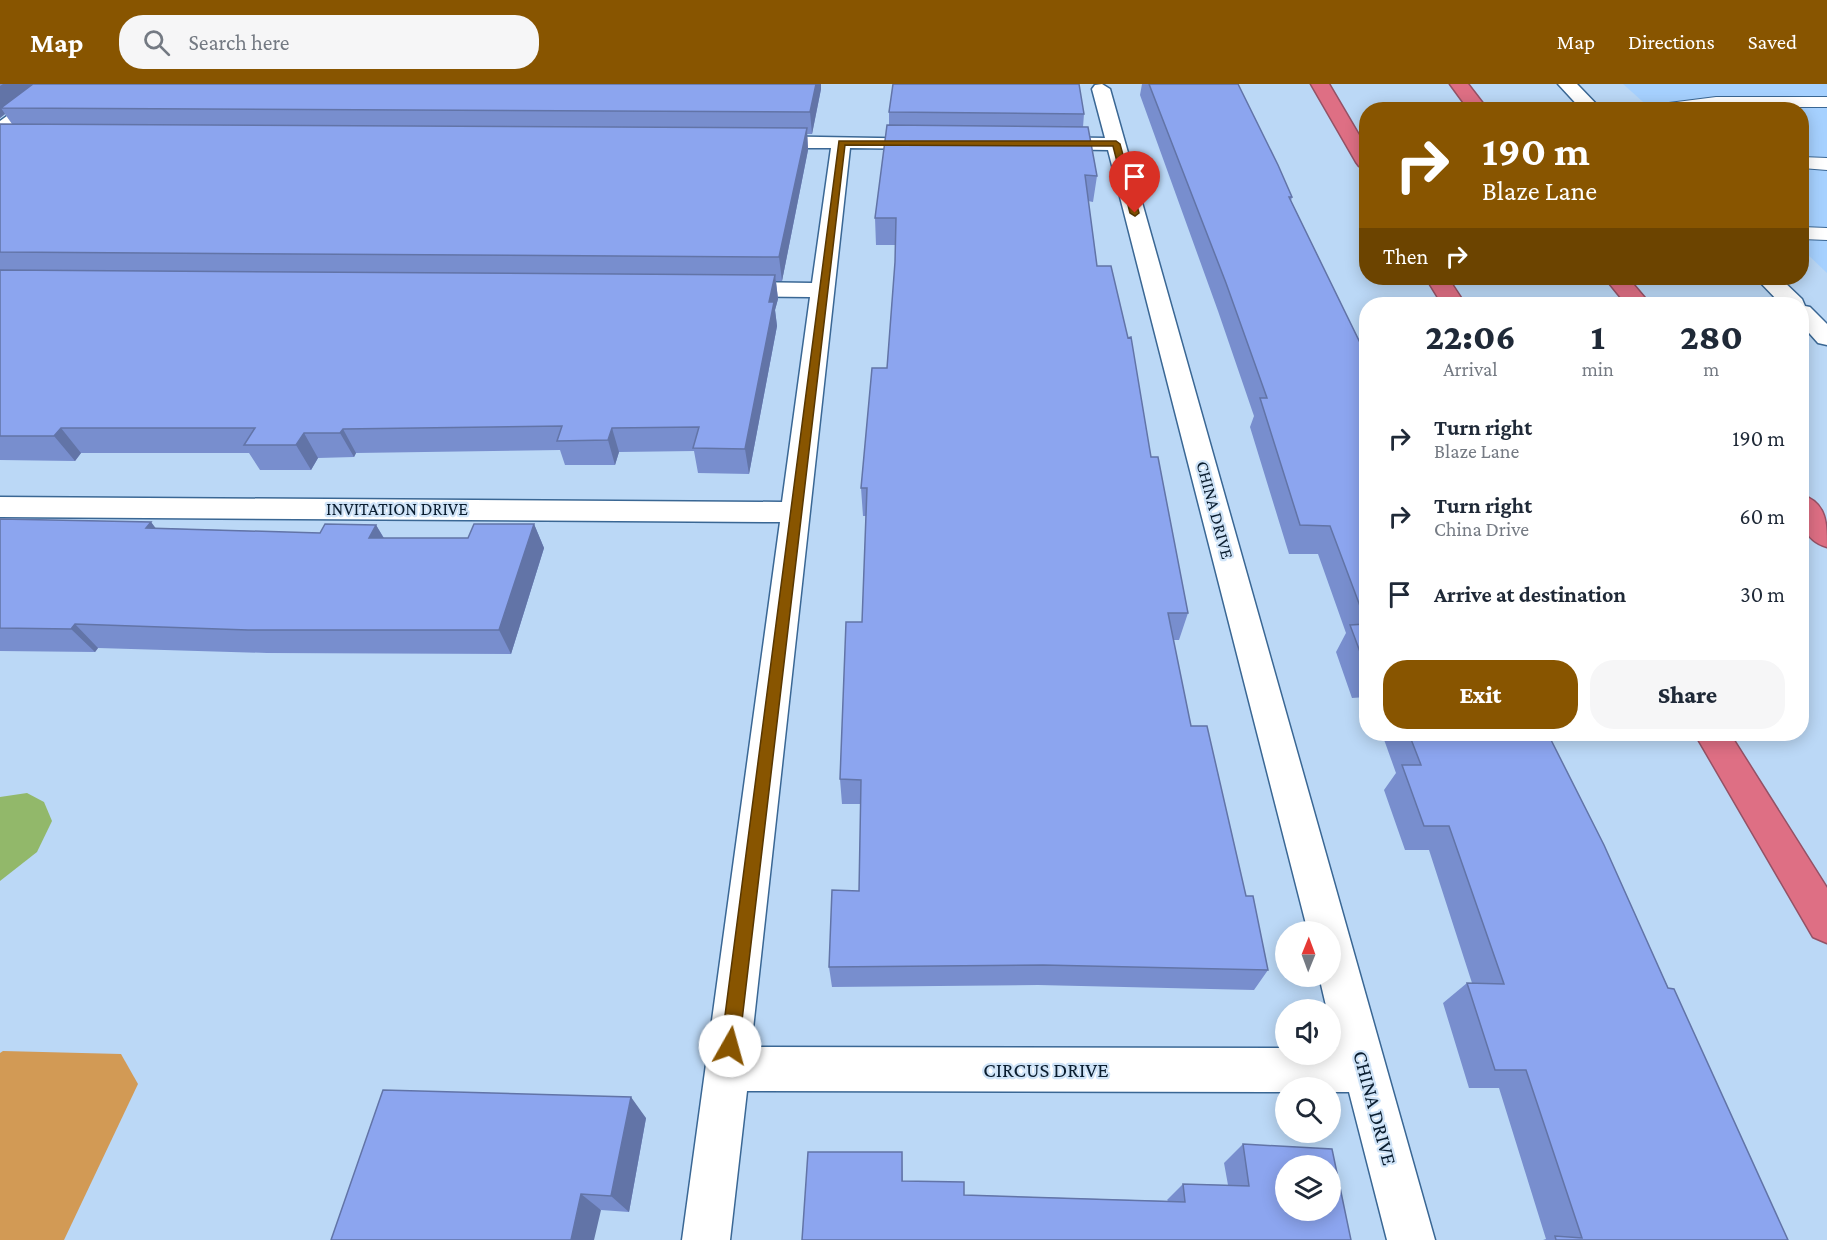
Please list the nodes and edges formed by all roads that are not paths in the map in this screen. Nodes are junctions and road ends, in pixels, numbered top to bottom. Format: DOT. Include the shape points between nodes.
graph roads {
  1 [pos="62,84"];
  2 [pos="1320,84"];
  3 [pos="1459,84"];
  4 [pos="1567,84"];
  5 [pos="1101,89"];
  6 [pos="1473,102"];
  7 [pos="1586,102"];
  8 [pos="1716,102"];
  9 [pos="1809,102"];
  10 [pos="1809,102"];
  11 [pos="1827,102"];
  12 [pos="1809,111"];
  13 [pos="1827,111"];
  14 [pos="0,130"];
  15 [pos="0,138"];
  16 [pos="24,138"];
  17 [pos="747,142"];
  18 [pos="841,142"];
  19 [pos="949,143"];
  20 [pos="1032,143"];
  21 [pos="1116,144"];
  22 [pos="1809,148"];
  23 [pos="1827,148"];
  24 [pos="1359,150"];
  25 [pos="1809,164"];
  26 [pos="1827,164"];
  27 [pos="1809,233"];
  28 [pos="1827,234"];
  29 [pos="1622,285"];
  30 [pos="1774,285"];
  31 [pos="717,289"];
  32 [pos="824,290"];
  33 [pos="1632,297"];
  34 [pos="1787,297"];
  35 [pos="1809,319"];
  36 [pos="1827,338"];
  37 [pos="0,507"];
  38 [pos="795,512"];
  39 [pos="1809,514"];
  40 [pos="1827,537"];
  41 [pos="1716,741"];
  42 [pos="1325,921"];
  43 [pos="1827,924"];
  44 [pos="1341,982"];
  45 [pos="727,1069"];
  46 [pos="1365,1070"];
  47 [pos="706,1240"];
  48 [pos="1411,1240"];
  1 -- 14 [label="street"];
  2 -- 24 [label="highway"];
  3 -- 6 [label="highway"];
  4 -- 7 [label="street"];
  5 -- 21 [label="street, CHINA DRIVE"];
  8 -- 10 [label="lane"];
  9 -- 11 [label="lane"];
  12 -- 13 [label="lane"];
  15 -- 16 [label="street"];
  17 -- 18 [label="street"];
  18 -- 19 [label="street"];
  18 -- 32 [label="street"];
  20 -- 21 [label="street"];
  21 -- 42 [label="street, CHINA DRIVE"];
  22 -- 23 [label="lane"];
  25 -- 26 [label="lane"];
  27 -- 28 [label="lane"];
  29 -- 33 [label="highway"];
  30 -- 34 [label="street"];
  31 -- 32 [label="street"];
  32 -- 38 [label="street"];
  35 -- 36 [label="street"];
  37 -- 38 [label="street, INVITATION DRIVE"];
  38 -- 45 [label="street"];
  39 -- 40 [label="highway"];
  41 -- 43 [label="highway"];
  44 -- 46 [label="street, CHINA DRIVE"];
  45 -- 46 [label="street, CIRCUS DRIVE"];
  45 -- 47 [label="street"];
  46 -- 48 [label="street, CHINA DRIVE"];
}
